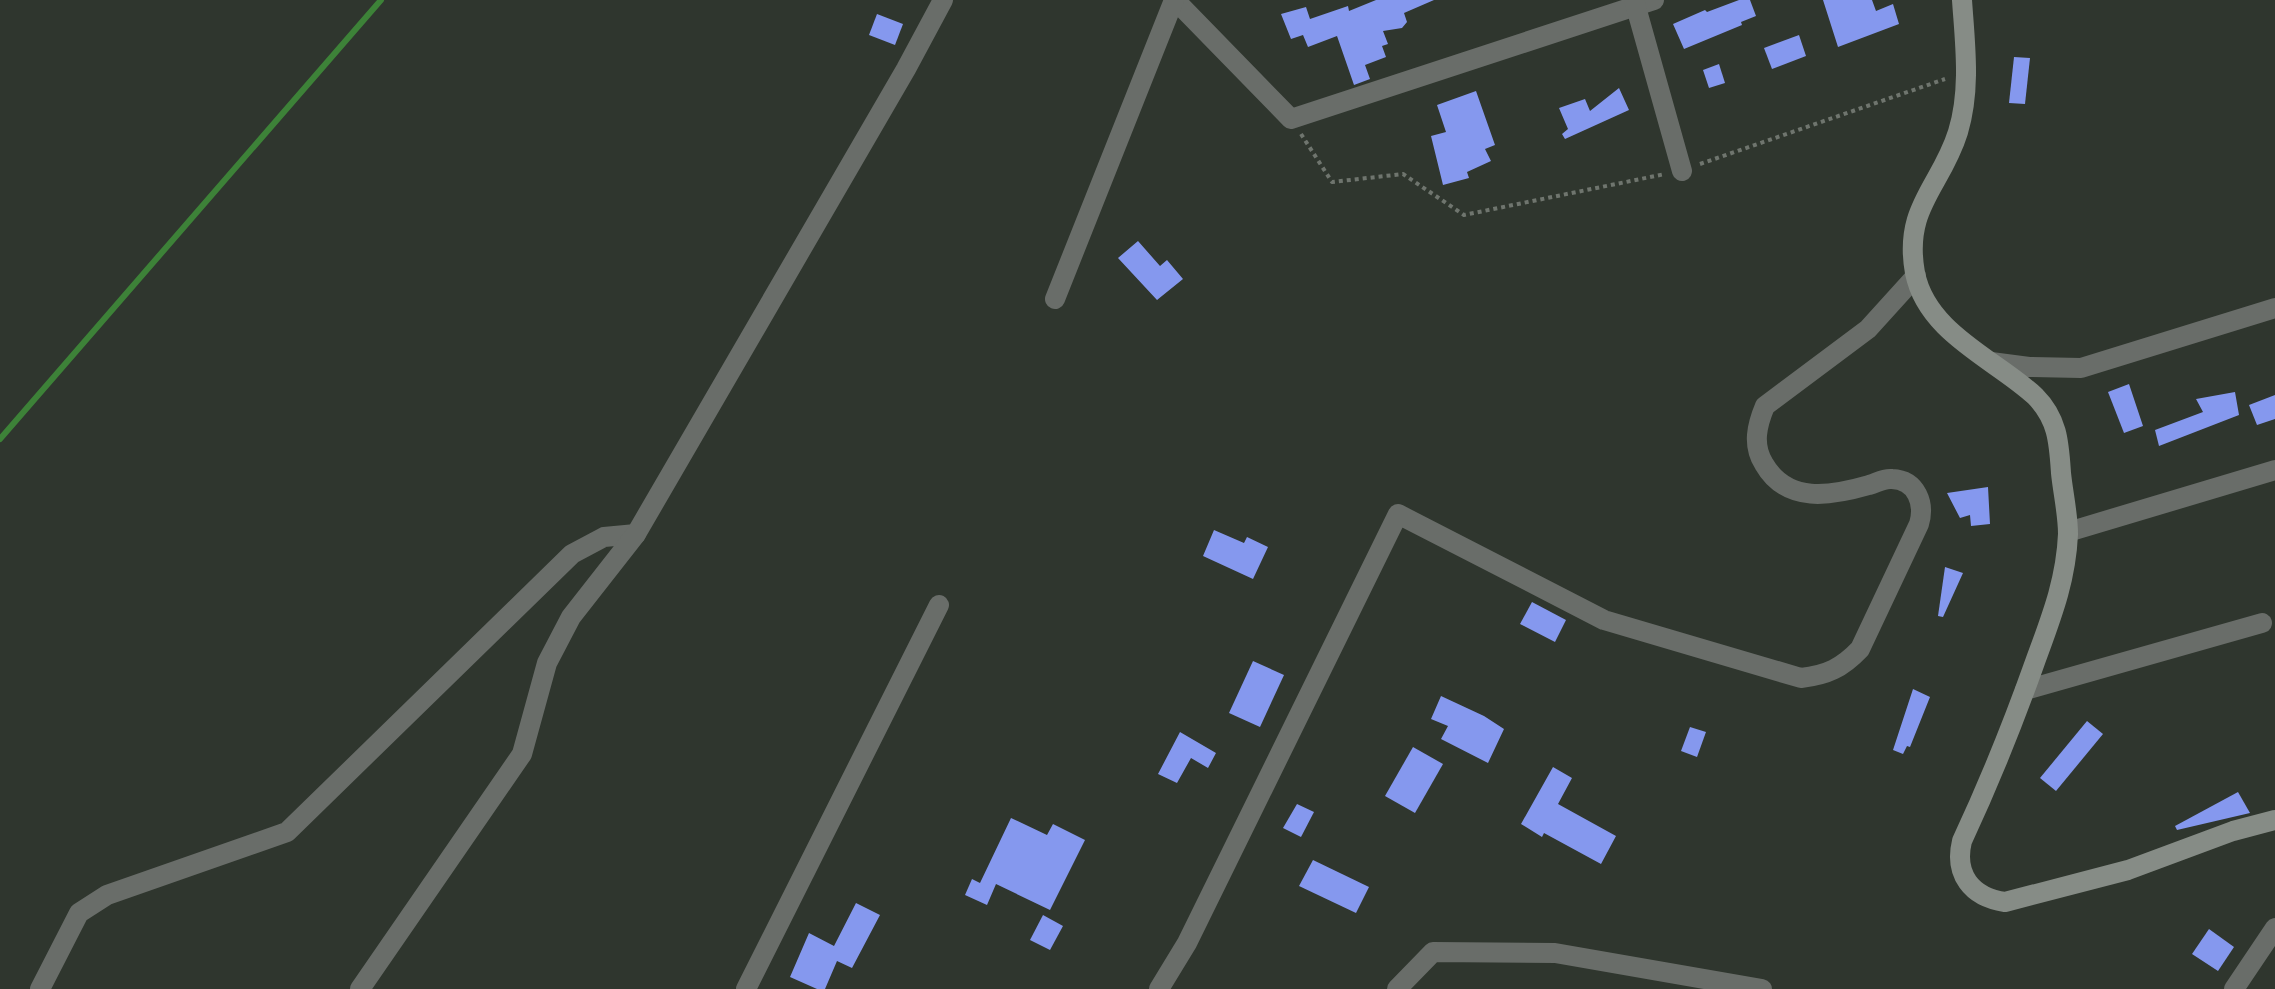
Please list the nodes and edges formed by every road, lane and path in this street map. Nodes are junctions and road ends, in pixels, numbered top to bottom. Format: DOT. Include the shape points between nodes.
graph roads {
  1 [pos="943,0"];
  2 [pos="1175,0"];
  3 [pos="1962,0"];
  4 [pos="1641,2"];
  5 [pos="1966,72"];
  6 [pos="1291,119"];
  7 [pos="1682,171"];
  8 [pos="1916,276"];
  9 [pos="1055,299"];
  10 [pos="2275,308"];
  11 [pos="1991,362"];
  12 [pos="2275,470"];
  13 [pos="2068,532"];
  14 [pos="636,534"];
  15 [pos="939,605"];
  16 [pos="2262,623"];
  17 [pos="2025,690"];
  18 [pos="2275,820"];
  19 [pos="2275,928"];
  20 [pos="40,989"];
  21 [pos="360,989"];
  22 [pos="746,989"];
  23 [pos="1159,989"];
  24 [pos="1397,989"];
  25 [pos="1762,989"];
  26 [pos="2234,989"];
  1 -- 14 [label="street"];
  2 -- 6 [label="street"];
  2 -- 9 [label="street"];
  3 -- 5 [label="street"];
  4 -- 6 [label="street"];
  4 -- 7 [label="street"];
  5 -- 7 [label="path"];
  5 -- 8 [label="street" via="1958,133 1920,205 1912,240"];
  6 -- 7 [label="path" via="1332,182 1403,174 1464,215"];
  8 -- 11 [label="street" via="1931,309"];
  8 -- 23 [label="street" via="1868,329 1765,406 1758,423 1761,461 1787,488 1824,495 1892,479 1911,486 1922,503 1919,524 1860,649 1844,665 1801,678 1604,620 1398,514 1187,943"];
  10 -- 11 [label="street" via="2081,368"];
  11 -- 13 [label="street" via="2043,404 2055,424"];
  12 -- 13 [label="street"];
  13 -- 17 [label="street" via="2060,595"];
  14 -- 20 [label="street" via="604,537 572,554 287,832 107,895 79,913"];
  14 -- 21 [label="street" via="571,617 547,663 522,754"];
  15 -- 22 [label="street"];
  16 -- 17 [label="street"];
  17 -- 18 [label="street" via="1959,855 1967,883 1990,900 2019,899 2128,870"];
  19 -- 26 [label="street"];
  24 -- 25 [label="street" via="1433,952 1555,953"];
}
